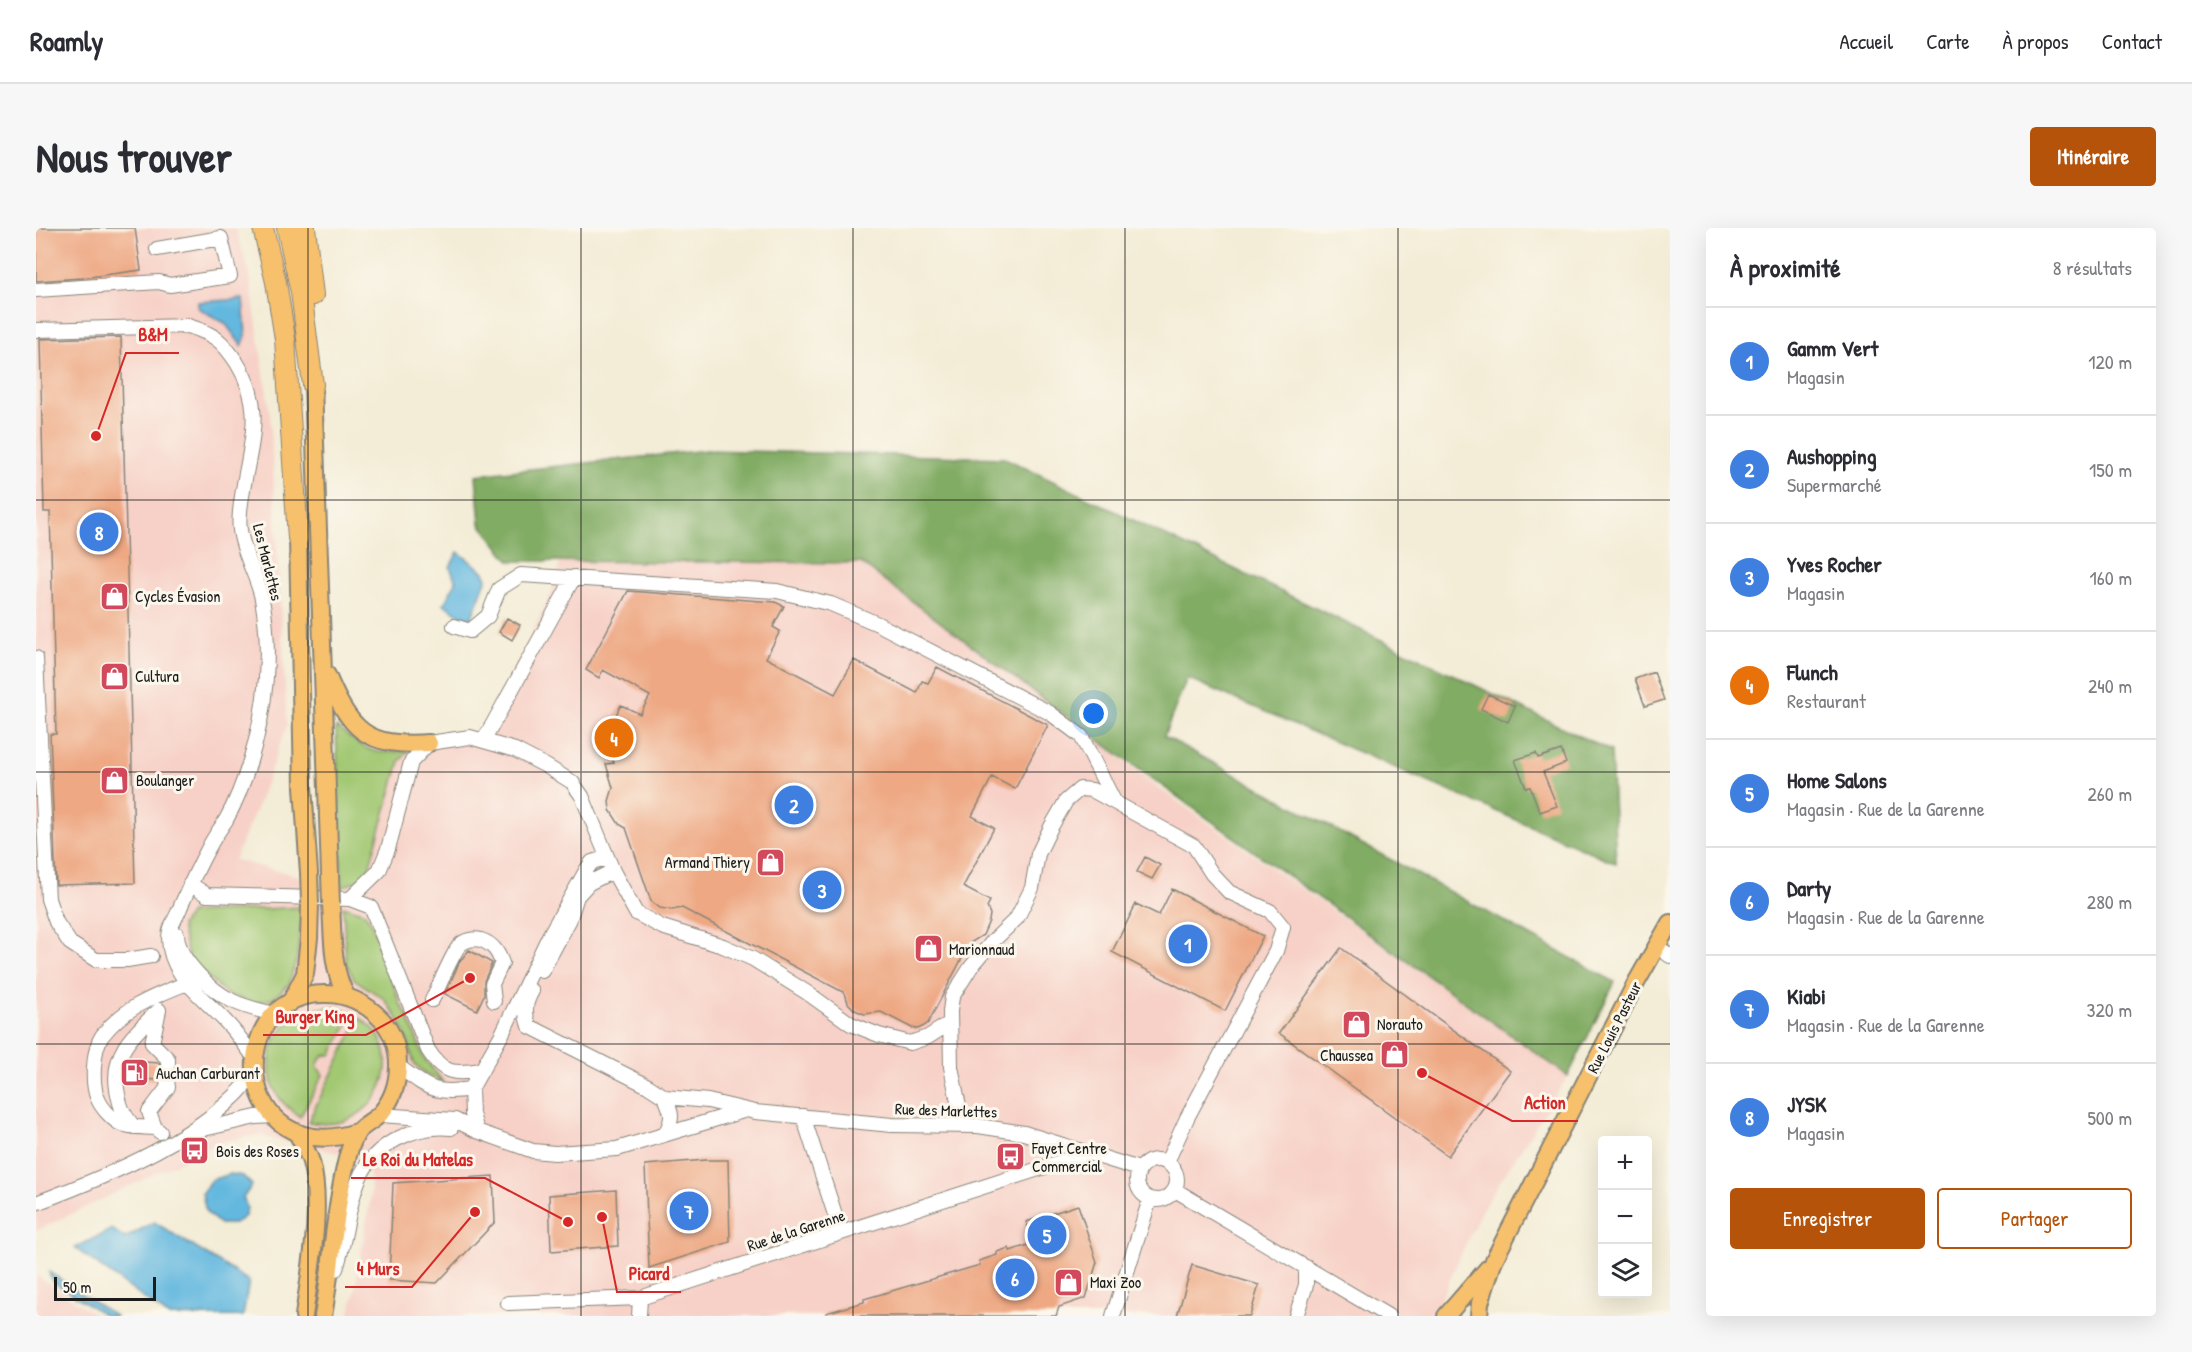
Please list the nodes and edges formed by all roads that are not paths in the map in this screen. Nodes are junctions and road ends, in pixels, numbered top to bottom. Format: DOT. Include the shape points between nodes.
graph roads {
  1 [pos="263,228"];
  2 [pos="287,228"];
  3 [pos="305,228"];
  4 [pos="157,249"];
  5 [pos="36,290"];
  6 [pos="36,330"];
  7 [pos="313,385"];
  8 [pos="298,538"];
  9 [pos="574,577"];
  10 [pos="454,626"];
  11 [pos="36,658"];
  12 [pos="323,666"];
  13 [pos="484,740"];
  14 [pos="429,742"];
  15 [pos="1114,801"];
  16 [pos="606,858"];
  17 [pos="613,871"];
  18 [pos="190,884"];
  19 [pos="350,898"];
  20 [pos="178,914"];
  21 [pos="1670,923"];
  22 [pos="1663,951"];
  23 [pos="151,956"];
  24 [pos="187,984"];
  25 [pos="162,993"];
  26 [pos="347,997"];
  27 [pos="432,1000"];
  28 [pos="494,1001"];
  29 [pos="290,1003"];
  30 [pos="159,1010"];
  31 [pos="275,1014"];
  32 [pos="950,1023"];
  33 [pos="529,1026"];
  34 [pos="502,1034"];
  35 [pos="168,1064"];
  36 [pos="254,1066"];
  37 [pos="398,1066"];
  38 [pos="482,1070"];
  39 [pos="167,1081"];
  40 [pos="471,1089"];
  41 [pos="665,1097"];
  42 [pos="746,1110"];
  43 [pos="379,1115"];
  44 [pos="274,1116"];
  45 [pos="803,1116"];
  46 [pos="967,1125"];
  47 [pos="134,1127"];
  48 [pos="155,1128"];
  49 [pos="477,1131"];
  50 [pos="297,1132"];
  51 [pos="357,1132"];
  52 [pos="187,1133"];
  53 [pos="665,1134"];
  54 [pos="170,1143"];
  55 [pos="1088,1153"];
  56 [pos="1167,1162"];
  57 [pos="1139,1169"];
  58 [pos="77,1188"];
  59 [pos="1175,1190"];
  60 [pos="1150,1199"];
  61 [pos="36,1203"];
  62 [pos="36,1211"];
  63 [pos="841,1233"];
  64 [pos="1494,1260"];
  65 [pos="1306,1267"];
  66 [pos="310,1273"];
  67 [pos="1322,1277"];
  68 [pos="1306,1285"];
  69 [pos="328,1288"];
  70 [pos="640,1298"];
  71 [pos="508,1303"];
  72 [pos="298,1316"];
  73 [pos="304,1316"];
  74 [pos="323,1316"];
  75 [pos="639,1316"];
  76 [pos="1113,1316"];
  77 [pos="1296,1316"];
  78 [pos="1388,1316"];
  79 [pos="1446,1316"];
  80 [pos="1479,1316"];
  1 -- 8 [label="highway" via="285,339"];
  2 -- 7 [label="highway" via="302,292"];
  3 -- 7 [label="highway" via="313,292"];
  4 -- 5 [label="street" via="221,238 230,276 170,285 159,282"];
  6 -- 18 [label="street, Les Marlettes" via="188,326 210,333 228,349 246,378 255,420 240,506 240,530 262,598 267,670 241,788"];
  7 -- 12 [label="main road"];
  8 -- 29 [label="main road, bridge" via="303,787 310,904 305,974"];
  9 -- 10 [label="street" via="521,575 499,589 488,615 470,631"];
  9 -- 13 [label="street"];
  9 -- 15 [label="street" via="777,591 831,604 878,624 1050,713 1081,736"];
  11 -- 23 [label="street" via="48,899 56,922 70,943 96,960"];
  12 -- 14 [label="main road" via="340,706 362,731 384,741"];
  12 -- 26 [label="main road, bridge" via="333,948 340,986"];
  13 -- 14 [label="street" via="470,737"];
  13 -- 16 [label="street" via="515,750 572,782 593,818"];
  14 -- 19 [label="street" via="411,762 379,871"];
  15 -- 32 [label="street" via="1092,790 1080,789 1066,801 1038,854 1032,888 1017,918 971,967 952,997"];
  15 -- 56 [label="street" via="1194,846 1229,892 1270,911 1283,927 1276,951"];
  16 -- 17 [label="street"];
  16 -- 34 [label="street" via="587,868"];
  17 -- 32 [label="street" via="636,913 662,927 753,959 851,1024 910,1043"];
  17 -- 33 [label="street" via="589,883 577,896 570,921 526,1001"];
  18 -- 19 [label="street" via="207,895"];
  18 -- 20 [label="street, Les Marlettes"];
  19 -- 38 [label="street" via="371,908 435,1061 456,1073"];
  20 -- 24 [label="street, Les Marlettes" via="171,926 171,949 173,961"];
  20 -- 31 [label="street" via="177,937 183,957 208,986 228,1000"];
  21 -- 22 [label="main road, Rue Louis Pasteur"];
  22 -- 64 [label="main road, Rue Louis Pasteur"];
  24 -- 25 [label="street"];
  24 -- 36 [label="street" via="228,1024"];
  25 -- 30 [label="street"];
  25 -- 47 [label="street" via="114,1023 101,1038 95,1056 97,1098 118,1122"];
  26 -- 29 [label="main road" via="312,995"];
  26 -- 37 [label="main road" via="367,1007 384,1023 392,1036"];
  27 -- 28 [label="street" via="460,945 479,940 497,950 502,963 492,984"];
  29 -- 31 [label="main road"];
  30 -- 35 [label="street" via="152,1043 168,1059"];
  30 -- 47 [label="street" via="133,1034 117,1060 115,1078 121,1111"];
  31 -- 36 [label="main road" via="261,1034"];
  32 -- 46 [label="street" via="951,1067 960,1111"];
  33 -- 34 [label="street" via="515,1027"];
  33 -- 41 [label="street, Rue des Marlettes"];
  34 -- 38 [label="street"];
  36 -- 44 [label="main road" via="258,1090"];
  36 -- 52 [label="street" via="242,1092"];
  37 -- 40 [label="street" via="421,1083 444,1092"];
  37 -- 43 [label="main road" via="391,1097"];
  38 -- 40 [label="street"];
  39 -- 48 [label="street" via="168,1088 149,1112"];
  40 -- 49 [label="street"];
  41 -- 42 [label="street, Rue des Marlettes"];
  41 -- 53 [label="street" via="672,1113"];
  42 -- 45 [label="street, Rue des Marlettes"];
  42 -- 53 [label="street, Rue des Marlettes"];
  43 -- 49 [label="street" via="454,1120"];
  43 -- 51 [label="main road"];
  44 -- 50 [label="main road"];
  44 -- 52 [label="street"];
  45 -- 46 [label="street, Rue des Marlettes" via="892,1125"];
  45 -- 63 [label="street"];
  46 -- 55 [label="street, Rue des Marlettes" via="1024,1133"];
  47 -- 48 [label="street"];
  48 -- 54 [label="street"];
  49 -- 53 [label="street, Rue des Marlettes" via="533,1151 555,1153 617,1149"];
  49 -- 69 [label="street" via="436,1126 399,1137 381,1150 359,1178"];
  50 -- 51 [label="main road" via="331,1138"];
  50 -- 66 [label="main road" via="312,1165 315,1216"];
  51 -- 69 [label="main road" via="346,1163"];
  52 -- 54 [label="street"];
  54 -- 58 [label="street"];
  55 -- 57 [label="street, Rue des Marlettes"];
  55 -- 63 [label="street, Rue de la Garenne"];
  56 -- 57 [label="street" via="1149,1161"];
  56 -- 59 [label="street" via="1178,1178"];
  57 -- 60 [label="street" via="1137,1183"];
  58 -- 61 [label="street"];
  58 -- 62 [label="street"];
  59 -- 60 [label="street" via="1164,1199"];
  59 -- 65 [label="street"];
  60 -- 76 [label="street"];
  63 -- 70 [label="street, Rue de la Garenne"];
  64 -- 79 [label="main road, Rue Louis Pasteur"];
  64 -- 80 [label="main road, Rue Louis Pasteur"];
  65 -- 67 [label="street"];
  65 -- 68 [label="street"];
  66 -- 72 [label="street"];
  66 -- 73 [label="main road"];
  67 -- 68 [label="street"];
  67 -- 78 [label="street"];
  68 -- 77 [label="street"];
  69 -- 74 [label="main road"];
  70 -- 71 [label="street, Rue de la Garenne"];
  70 -- 75 [label="street"];
}
